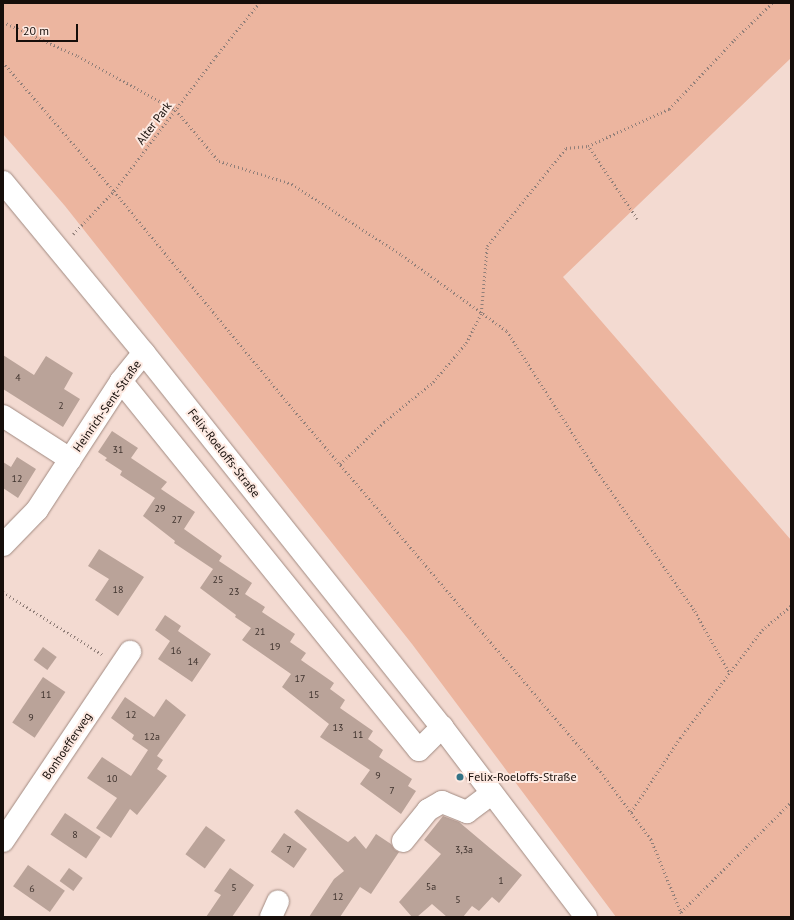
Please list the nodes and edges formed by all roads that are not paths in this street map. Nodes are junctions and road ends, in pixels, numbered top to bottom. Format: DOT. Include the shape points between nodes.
graph roads {
  1 [pos="3,182"];
  2 [pos="144,353"];
  3 [pos="122,381"];
  4 [pos="3,416"];
  5 [pos="70,458"];
  6 [pos="3,545"];
  7 [pos="126,659"];
  8 [pos="442,727"];
  9 [pos="492,793"];
  10 [pos="3,841"];
  11 [pos="404,841"];
  12 [pos="586,917"];
  1 -- 2 [label="street, Felix-Roeloffs-Straße"];
  2 -- 3 [label="street, Heinrich-Sent-Straße"];
  2 -- 8 [label="street, Felix-Roeloffs-Straße"];
  3 -- 5 [label="street, Heinrich-Sent-Straße"];
  3 -- 8 [label="street" via="419,750"];
  4 -- 5 [label="street, Heinrich-Sent-Straße"];
  5 -- 6 [label="street, Heinrich-Sent-Straße" via="37,510"];
  7 -- 10 [label="street, Bonhoefferweg"];
  8 -- 9 [label="street, Felix-Roeloffs-Straße"];
  9 -- 11 [label="street" via="467,812 442,802 428,810"];
  9 -- 12 [label="street, Felix-Roeloffs-Straße"];
}
